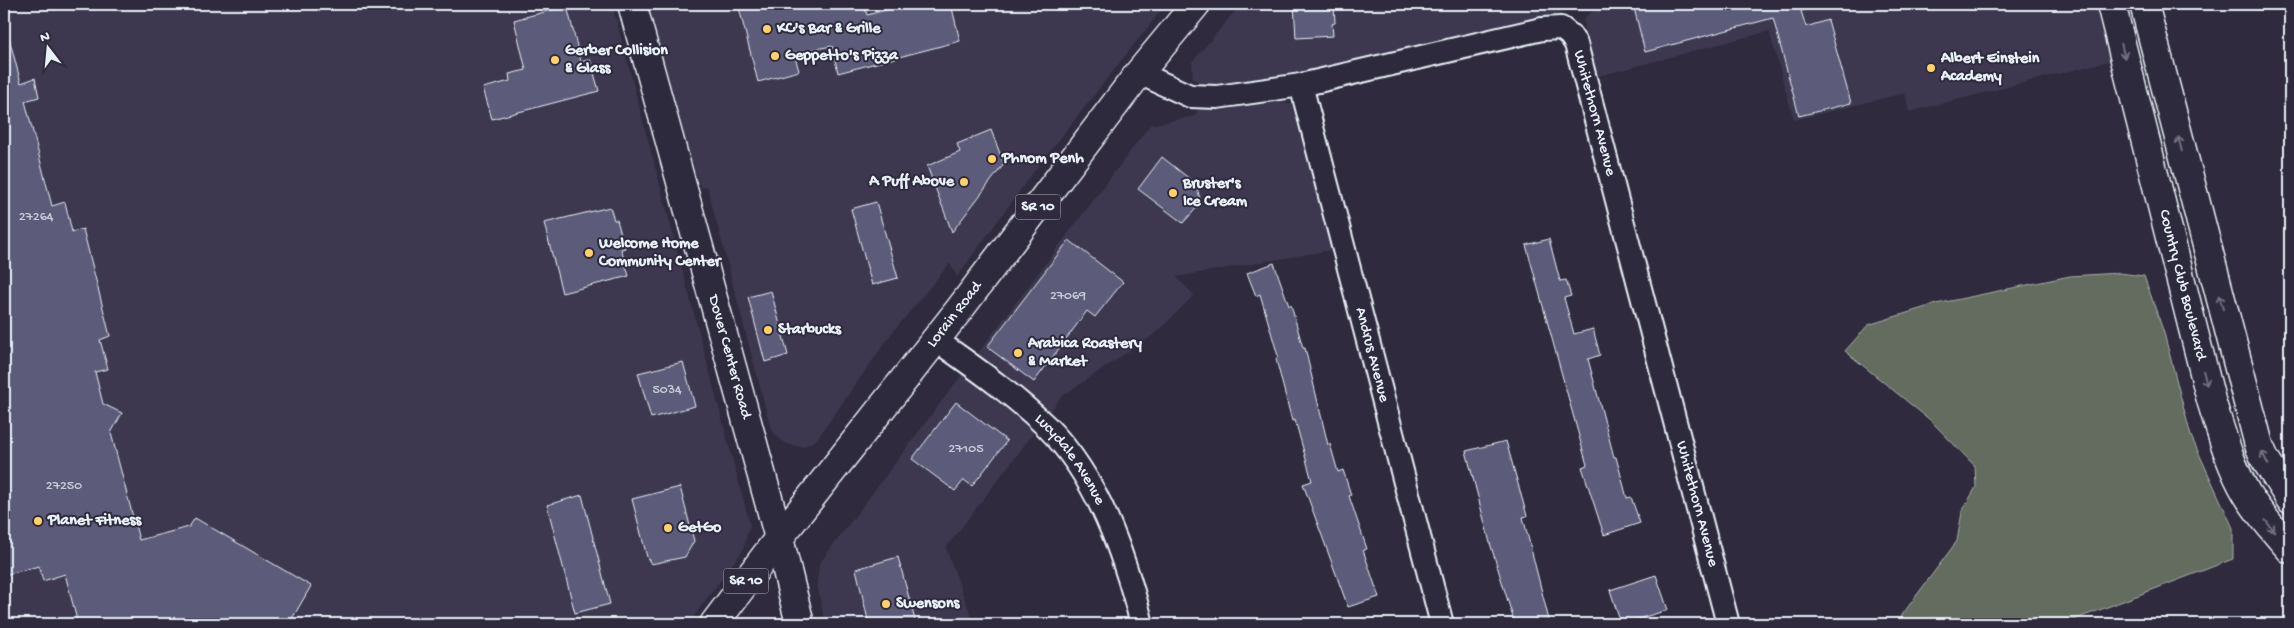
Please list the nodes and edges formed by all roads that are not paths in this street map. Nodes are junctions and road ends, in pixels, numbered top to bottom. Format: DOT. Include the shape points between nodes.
graph roads {
  1 [pos="632,4"];
  2 [pos="1196,4"];
  3 [pos="2111,4"];
  4 [pos="2144,4"];
  5 [pos="1139,73"];
  6 [pos="1301,85"];
  7 [pos="936,340"];
  8 [pos="2290,500"];
  9 [pos="779,538"];
  10 [pos="2290,550"];
  11 [pos="714,624"];
  12 [pos="800,624"];
  13 [pos="1142,624"];
  14 [pos="1442,624"];
  15 [pos="1728,624"];
  1 -- 9 [label="street, Dover Center Road"];
  2 -- 5 [label="street, Lorain Road / SR 10"];
  3 -- 10 [label="street, Country Club Boulevard, one-way" via="2223,439 2248,496"];
  8 -- 4 [label="street, Country Club Boulevard, one-way" via="2259,445"];
  5 -- 6 [label="street, Whitethorn Avenue" via="1190,96 1217,96"];
  5 -- 7 [label="street, Lorain Road / SR 10"];
  6 -- 14 [label="street, Andrus Avenue"];
  6 -- 15 [label="street, Whitethorn Avenue" via="1542,29 1561,28 1570,35 1576,44"];
  7 -- 9 [label="street, Lorain Road / SR 10"];
  7 -- 13 [label="street, Lucydale Avenue" via="1007,391 1048,429 1079,468 1110,523"];
  9 -- 11 [label="street, Lorain Road / SR 10"];
  9 -- 12 [label="street, Dover Center Road"];
}
